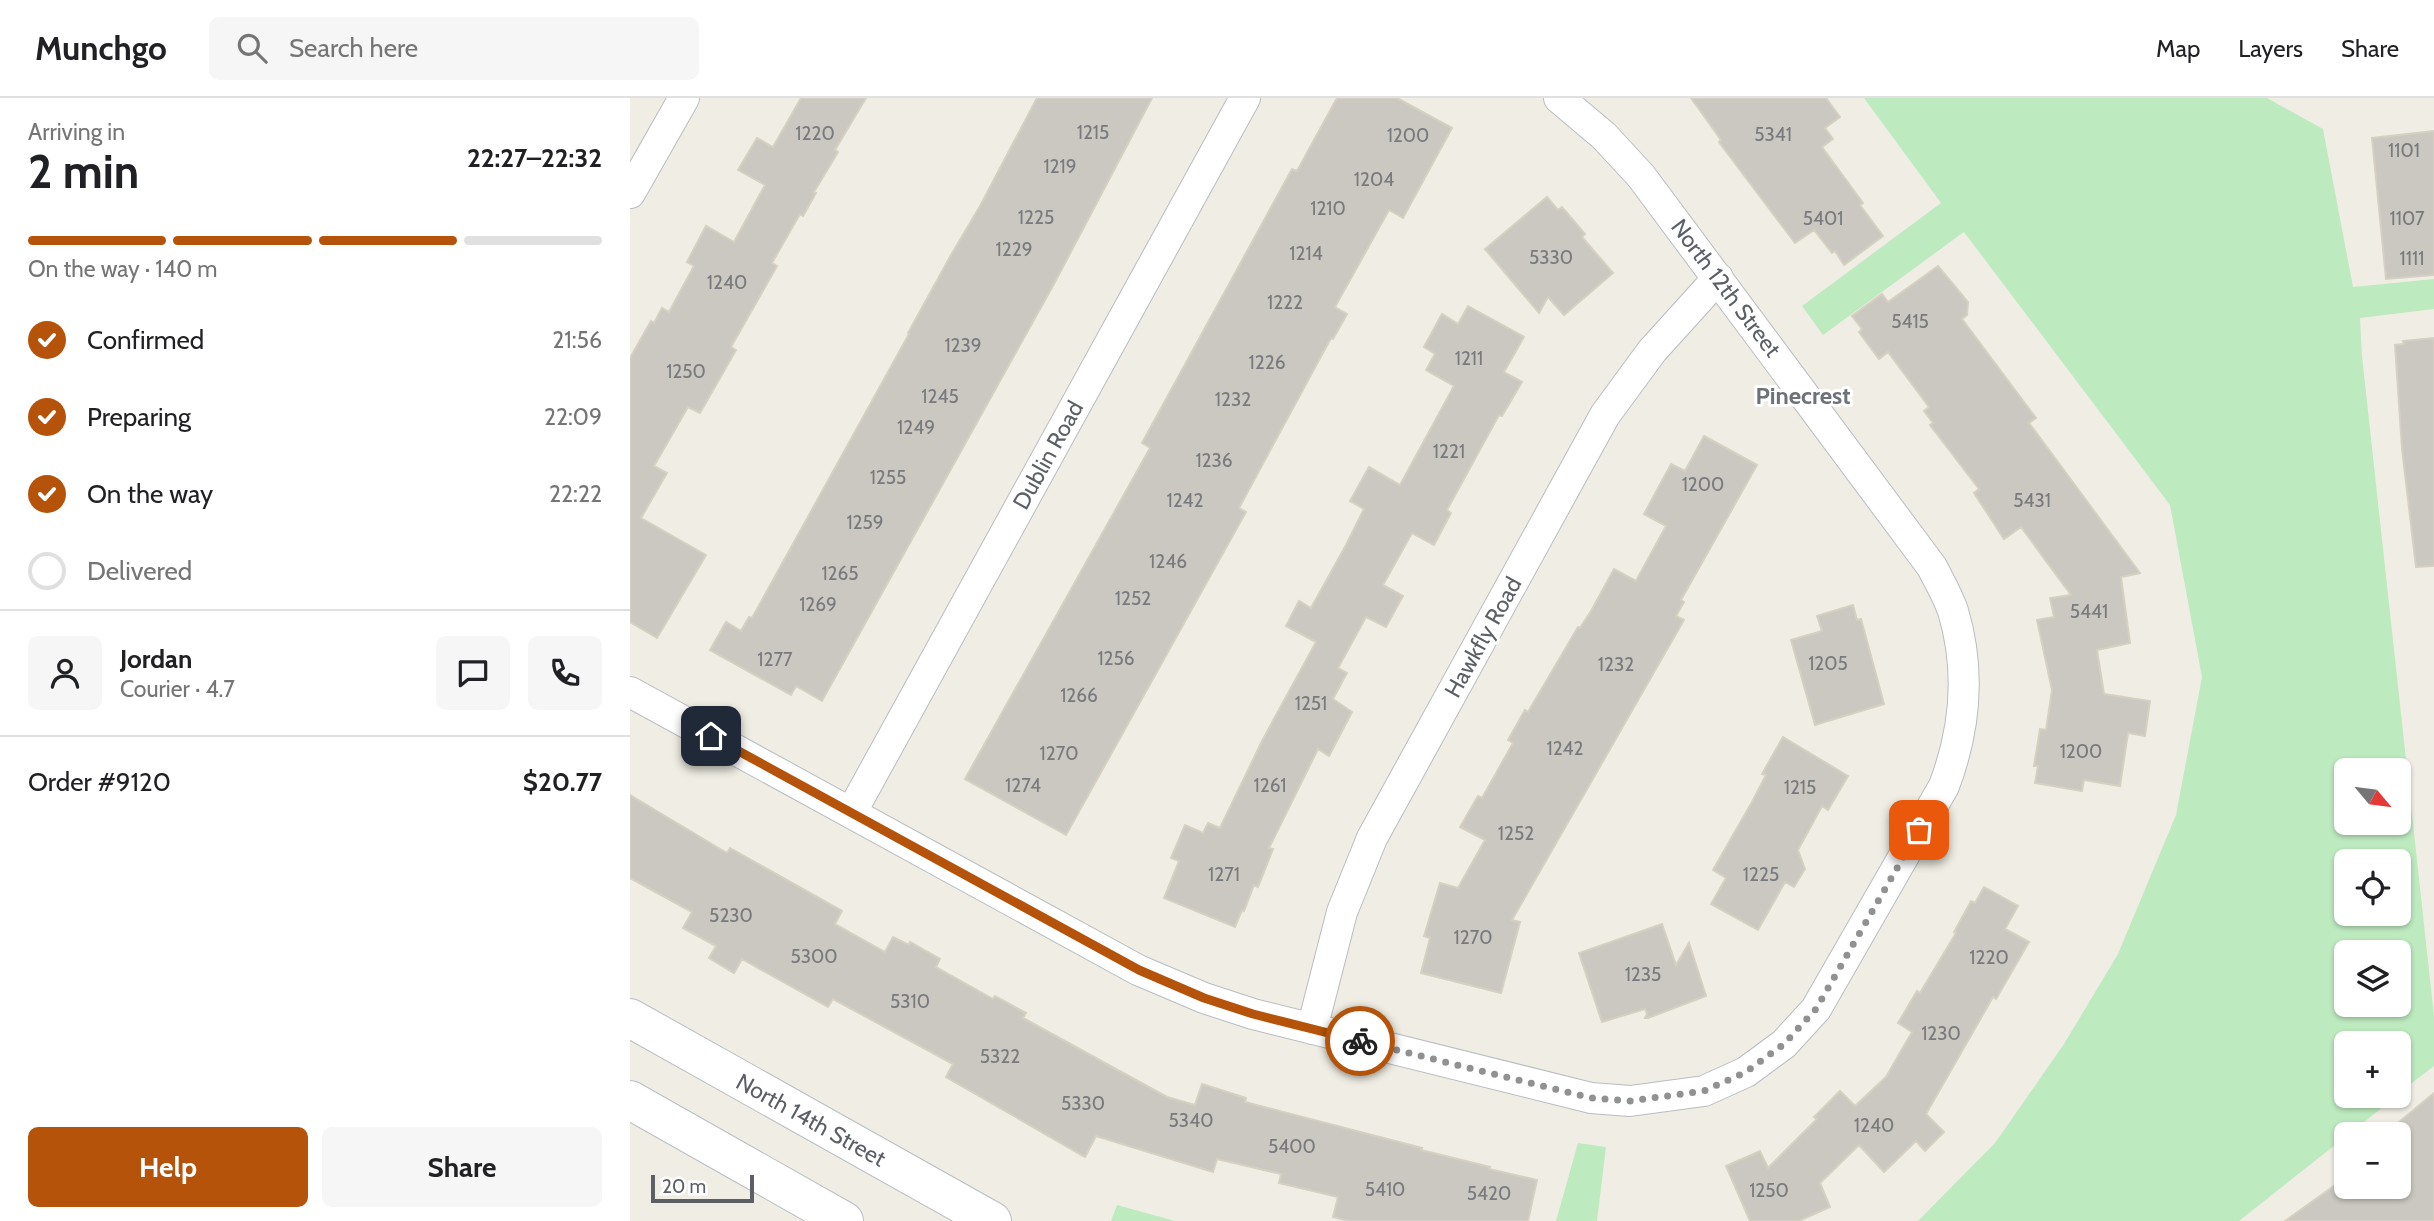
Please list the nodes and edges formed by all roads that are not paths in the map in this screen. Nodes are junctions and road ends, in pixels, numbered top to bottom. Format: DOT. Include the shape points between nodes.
graph roads {
  1 [pos="684,98"];
  2 [pos="1245,98"];
  3 [pos="1559,98"];
  4 [pos="630,194"];
  5 [pos="1718,278"];
  6 [pos="630,692"];
  7 [pos="851,813"];
  8 [pos="630,1018"];
  9 [pos="1312,1029"];
  10 [pos="630,1100"];
  11 [pos="844,1221"];
  12 [pos="992,1221"];
  1 -- 4 [label="street"];
  2 -- 7 [label="street, Dublin Road"];
  3 -- 5 [label="street, North 12th Street" via="1641,176"];
  5 -- 9 [label="street, Hawkfly Road" via="1652,351 1605,415 1372,838 1342,912"];
  5 -- 9 [label="street, North 12th Street" via="1932,567 1952,609 1965,678 1963,718 1944,786 1816,1009 1784,1044 1746,1072 1704,1091 1630,1101 1591,1098"];
  6 -- 7 [label="street, North 12th Street"];
  7 -- 9 [label="street, North 12th Street" via="1139,970 1204,998"];
  8 -- 12 [label="main road, North 14th Street"];
  10 -- 11 [label="main road"];
}
